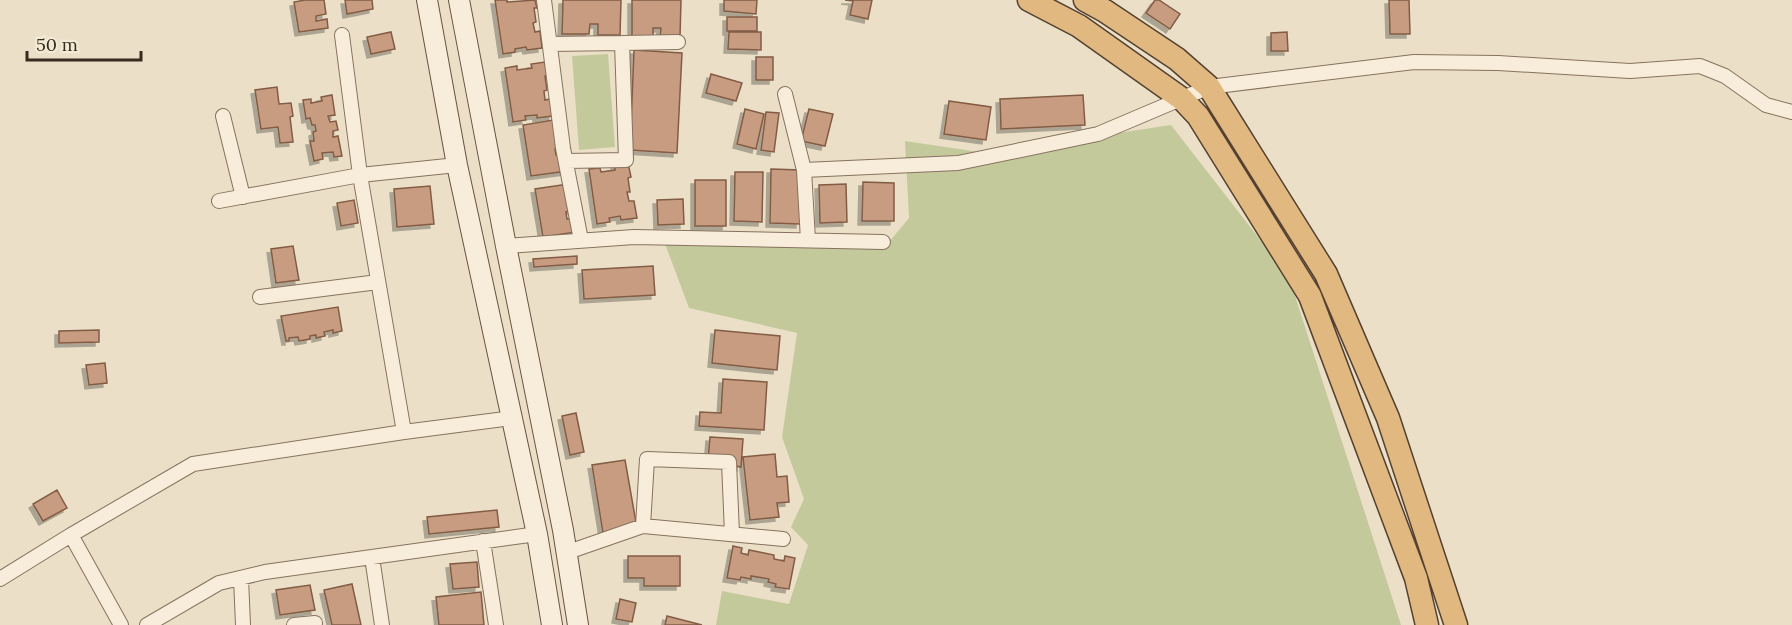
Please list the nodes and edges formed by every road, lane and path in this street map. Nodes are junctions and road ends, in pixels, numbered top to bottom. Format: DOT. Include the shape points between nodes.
graph roads {
  1 [pos="427,0"];
  2 [pos="459,0"];
  3 [pos="544,0"];
  4 [pos="1029,0"];
  5 [pos="1085,0"];
  6 [pos="342,35"];
  7 [pos="678,42"];
  8 [pos="622,43"];
  9 [pos="550,44"];
  10 [pos="1209,87"];
  11 [pos="785,94"];
  12 [pos="1182,99"];
  13 [pos="1792,112"];
  14 [pos="223,116"];
  15 [pos="566,161"];
  16 [pos="457,165"];
  17 [pos="804,170"];
  18 [pos="360,175"];
  19 [pos="243,196"];
  20 [pos="219,201"];
  21 [pos="581,240"];
  22 [pos="808,240"];
  23 [pos="883,242"];
  24 [pos="506,246"];
  25 [pos="378,282"];
  26 [pos="260,297"];
  27 [pos="512,418"];
  28 [pos="404,432"];
  29 [pos="643,526"];
  30 [pos="563,530"];
  31 [pos="537,534"];
  32 [pos="732,534"];
  33 [pos="71,535"];
  34 [pos="783,539"];
  35 [pos="483,541"];
  36 [pos="567,552"];
  37 [pos="372,557"];
  38 [pos="241,578"];
  39 [pos="0,579"];
  40 [pos="315,623"];
  41 [pos="121,625"];
  42 [pos="147,625"];
  43 [pos="243,625"];
  44 [pos="294,625"];
  45 [pos="382,625"];
  46 [pos="496,625"];
  47 [pos="552,625"];
  48 [pos="578,625"];
  49 [pos="1427,625"];
  50 [pos="1456,625"];
  1 -- 16 [label="main road"];
  2 -- 24 [label="main road"];
  3 -- 9 [label="street"];
  4 -- 12 [label="highway" via="1079,26"];
  5 -- 10 [label="highway" via="1177,60"];
  6 -- 18 [label="street"];
  7 -- 8 [label="street"];
  8 -- 9 [label="street"];
  8 -- 15 [label="street" via="626,160"];
  9 -- 15 [label="street"];
  10 -- 12 [label="street"];
  10 -- 13 [label="street" via="1414,62 1630,71 1700,66 1725,76 1766,105"];
  10 -- 50 [label="highway" via="1326,274 1388,418"];
  11 -- 17 [label="street"];
  12 -- 17 [label="street" via="1098,134 958,163"];
  12 -- 49 [label="highway" via="1198,116 1310,296 1416,578"];
  14 -- 19 [label="street"];
  15 -- 21 [label="street"];
  16 -- 18 [label="street"];
  16 -- 27 [label="main road"];
  17 -- 22 [label="street"];
  18 -- 19 [label="street"];
  18 -- 25 [label="street"];
  19 -- 20 [label="street"];
  21 -- 22 [label="street"];
  21 -- 24 [label="street"];
  22 -- 23 [label="street"];
  24 -- 30 [label="main road"];
  25 -- 26 [label="street"];
  25 -- 28 [label="street"];
  27 -- 28 [label="street"];
  27 -- 31 [label="main road"];
  28 -- 33 [label="street" via="194,464"];
  29 -- 32 [label="street"];
  29 -- 32 [label="street" via="647,459 729,462"];
  29 -- 36 [label="street"];
  30 -- 31 [label="main road"];
  30 -- 36 [label="main road"];
  31 -- 35 [label="street"];
  31 -- 47 [label="main road"];
  32 -- 34 [label="street"];
  33 -- 39 [label="street"];
  33 -- 41 [label="street"];
  35 -- 37 [label="street"];
  35 -- 46 [label="street"];
  36 -- 48 [label="main road"];
  37 -- 38 [label="street"];
  37 -- 45 [label="street"];
  38 -- 42 [label="street" via="219,584"];
  38 -- 43 [label="street"];
  40 -- 44 [label="street"];
}
